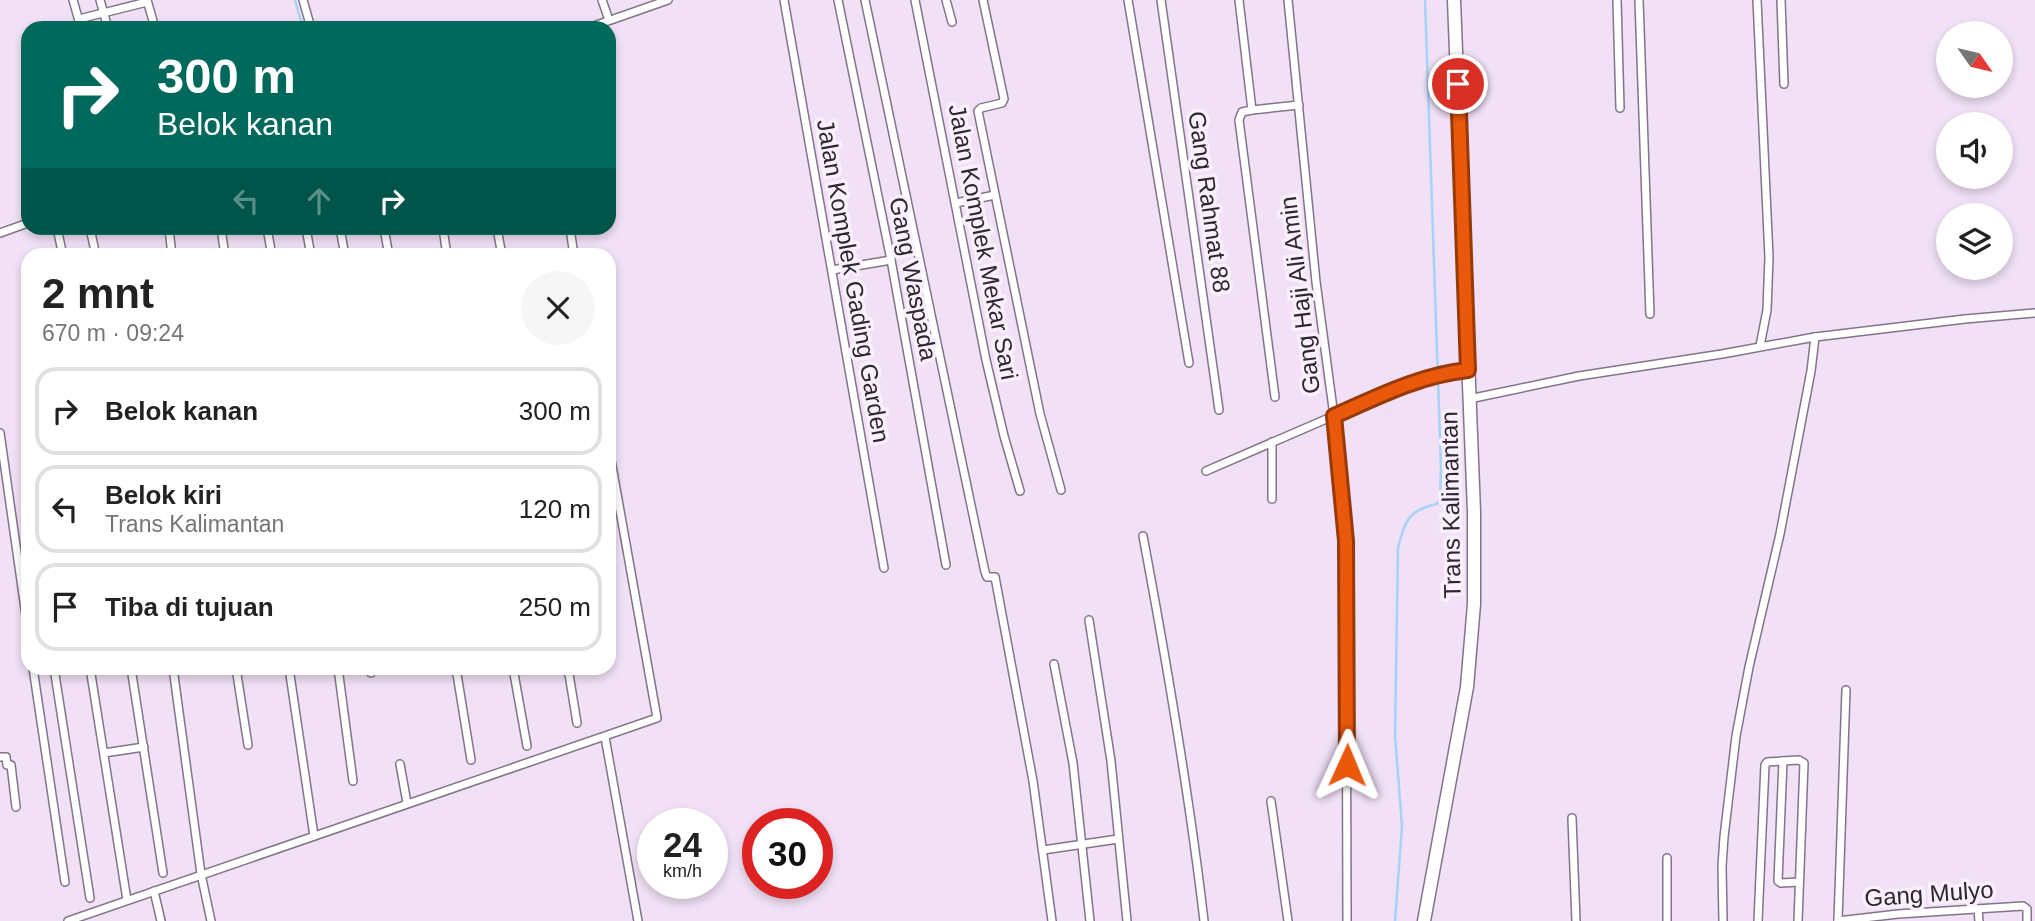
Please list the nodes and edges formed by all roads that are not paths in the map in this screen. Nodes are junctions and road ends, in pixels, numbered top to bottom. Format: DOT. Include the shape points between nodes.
graph roads {
  1 [pos="73,0"];
  2 [pos="100,0"];
  3 [pos="303,0"];
  4 [pos="602,0"];
  5 [pos="668,0"];
  6 [pos="784,0"];
  7 [pos="838,0"];
  8 [pos="866,0"];
  9 [pos="915,0"];
  10 [pos="946,0"];
  11 [pos="983,0"];
  12 [pos="1128,0"];
  13 [pos="1161,0"];
  14 [pos="1239,0"];
  15 [pos="1288,0"];
  16 [pos="1454,0"];
  17 [pos="1617,0"];
  18 [pos="1639,0"];
  19 [pos="1756,0"];
  20 [pos="1782,0"];
  21 [pos="147,1"];
  22 [pos="104,12"];
  23 [pos="609,20"];
  24 [pos="79,21"];
  25 [pos="86,21"];
  26 [pos="106,21"];
  27 [pos="153,21"];
  28 [pos="309,21"];
  29 [pos="952,22"];
  30 [pos="1784,84"];
  31 [pos="1299,105"];
  32 [pos="1620,108"];
  33 [pos="1252,110"];
  34 [pos="995,195"];
  35 [pos="956,203"];
  36 [pos="21,226"];
  37 [pos="0,233"];
  38 [pos="891,260"];
  39 [pos="832,270"];
  40 [pos="2035,313"];
  41 [pos="1650,314"];
  42 [pos="1815,337"];
  43 [pos="1760,346"];
  44 [pos="1189,363"];
  45 [pos="1468,370"];
  46 [pos="1275,397"];
  47 [pos="1469,399"];
  48 [pos="1219,410"];
  49 [pos="1334,416"];
  50 [pos="0,433"];
  51 [pos="1272,442"];
  52 [pos="1206,471"];
  53 [pos="616,488"];
  54 [pos="1061,490"];
  55 [pos="1020,491"];
  56 [pos="1272,499"];
  57 [pos="1143,536"];
  58 [pos="946,565"];
  59 [pos="884,568"];
  60 [pos="21,581"];
  61 [pos="1089,620"];
  62 [pos="1054,664"];
  63 [pos="34,675"];
  64 [pos="55,675"];
  65 [pos="91,675"];
  66 [pos="132,675"];
  67 [pos="174,675"];
  68 [pos="237,675"];
  69 [pos="290,675"];
  70 [pos="339,675"];
  71 [pos="457,675"];
  72 [pos="514,675"];
  73 [pos="569,675"];
  74 [pos="1846,691"];
  75 [pos="577,723"];
  76 [pos="605,737"];
  77 [pos="248,745"];
  78 [pos="527,746"];
  79 [pos="144,747"];
  80 [pos="104,753"];
  81 [pos="0,757"];
  82 [pos="471,760"];
  83 [pos="1783,761"];
  84 [pos="400,764"];
  85 [pos="353,781"];
  86 [pos="1271,802"];
  87 [pos="407,803"];
  88 [pos="16,807"];
  89 [pos="1572,818"];
  90 [pos="314,836"];
  91 [pos="1118,839"];
  92 [pos="1081,845"];
  93 [pos="1043,850"];
  94 [pos="1667,858"];
  95 [pos="163,873"];
  96 [pos="201,874"];
  97 [pos="65,882"];
  98 [pos="1799,882"];
  99 [pos="154,891"];
  100 [pos="90,898"];
  101 [pos="127,900"];
  102 [pos="1978,909"];
  103 [pos="77,919"];
  104 [pos="68,921"];
  105 [pos="161,921"];
  106 [pos="211,921"];
  107 [pos="638,921"];
  108 [pos="1052,921"];
  109 [pos="1090,921"];
  110 [pos="1127,921"];
  111 [pos="1204,921"];
  112 [pos="1288,921"];
  113 [pos="1348,921"];
  114 [pos="1424,921"];
  115 [pos="1576,921"];
  116 [pos="1667,921"];
  117 [pos="1723,921"];
  118 [pos="1758,921"];
  119 [pos="1798,921"];
  120 [pos="1838,921"];
  121 [pos="1979,921"];
  122 [pos="2027,921"];
  1 -- 24 [label="street"];
  2 -- 22 [label="street"];
  3 -- 28 [label="street"];
  4 -- 23 [label="street"];
  5 -- 23 [label="street"];
  6 -- 39 [label="street, Jalan Komplek Gading Garden"];
  7 -- 38 [label="street, Gang Waspada"];
  8 -- 93 [label="street" via="985,572 987,577 995,577 1003,614"];
  9 -- 35 [label="street, Jalan Komplek Mekar Sari"];
  10 -- 29 [label="street"];
  11 -- 34 [label="street" via="1004,99 978,111"];
  12 -- 44 [label="street"];
  13 -- 48 [label="street, Gang Rahmat 88"];
  14 -- 33 [label="street"];
  15 -- 31 [label="street, Gang Haji Ali Amin"];
  16 -- 45 [label="highway, Trans Kalimantan"];
  17 -- 32 [label="street"];
  18 -- 41 [label="street"];
  19 -- 43 [label="street" via="1769,257"];
  20 -- 30 [label="street"];
  21 -- 22 [label="street"];
  21 -- 27 [label="street"];
  22 -- 25 [label="street"];
  22 -- 26 [label="street"];
  31 -- 33 [label="street"];
  31 -- 49 [label="street, Gang Haji Ali Amin"];
  33 -- 46 [label="street" via="1242,112 1240,120"];
  34 -- 35 [label="street"];
  34 -- 54 [label="street" via="1040,414"];
  35 -- 55 [label="street, Jalan Komplek Mekar Sari" via="986,359"];
  36 -- 37 [label="street"];
  38 -- 39 [label="street"];
  38 -- 58 [label="street, Gang Waspada"];
  39 -- 59 [label="street, Jalan Komplek Gading Garden"];
  40 -- 42 [label="street"];
  42 -- 43 [label="street"];
  42 -- 117 [label="street" via="1780,534 1736,736 1724,837"];
  43 -- 47 [label="street"];
  45 -- 47 [label="highway, Trans Kalimantan"];
  45 -- 49 [label="street" via="1412,382"];
  47 -- 114 [label="highway, Trans Kalimantan" via="1475,555 1472,649"];
  49 -- 51 [label="street"];
  49 -- 113 [label="street, Gang Haji Ali Amin" via="1346,551"];
  50 -- 60 [label="street"];
  51 -- 52 [label="street"];
  51 -- 56 [label="street"];
  53 -- 76 [label="street" via="657,718"];
  57 -- 111 [label="street" via="1173,697"];
  61 -- 91 [label="street"];
  62 -- 92 [label="street" via="1073,764"];
  63 -- 97 [label="street"];
  64 -- 100 [label="street"];
  65 -- 80 [label="street"];
  66 -- 79 [label="street"];
  67 -- 96 [label="street"];
  68 -- 77 [label="street"];
  69 -- 90 [label="street"];
  70 -- 85 [label="street"];
  71 -- 82 [label="street"];
  72 -- 78 [label="street"];
  73 -- 75 [label="street"];
  74 -- 120 [label="street"];
  76 -- 87 [label="street"];
  76 -- 107 [label="street"];
  79 -- 80 [label="street"];
  79 -- 95 [label="street"];
  80 -- 101 [label="street"];
  81 -- 88 [label="street" via="6,757 11,765"];
  83 -- 98 [label="street" via="1778,881"];
  83 -- 98 [label="street" via="1804,763"];
  83 -- 118 [label="street" via="1765,765"];
  84 -- 87 [label="street"];
  86 -- 112 [label="street"];
  87 -- 90 [label="street"];
  89 -- 115 [label="street"];
  90 -- 96 [label="street"];
  91 -- 92 [label="street"];
  91 -- 110 [label="street"];
  92 -- 93 [label="street"];
  92 -- 109 [label="street"];
  93 -- 108 [label="street"];
  94 -- 116 [label="street"];
  96 -- 99 [label="street"];
  96 -- 106 [label="street"];
  98 -- 119 [label="street"];
  99 -- 101 [label="street"];
  99 -- 105 [label="street"];
  101 -- 103 [label="street"];
  102 -- 120 [label="street, Gang Mulyo"];
  102 -- 121 [label="street"];
  102 -- 122 [label="street, Gang Mulyo" via="2023,906"];
  103 -- 104 [label="street"];
}
